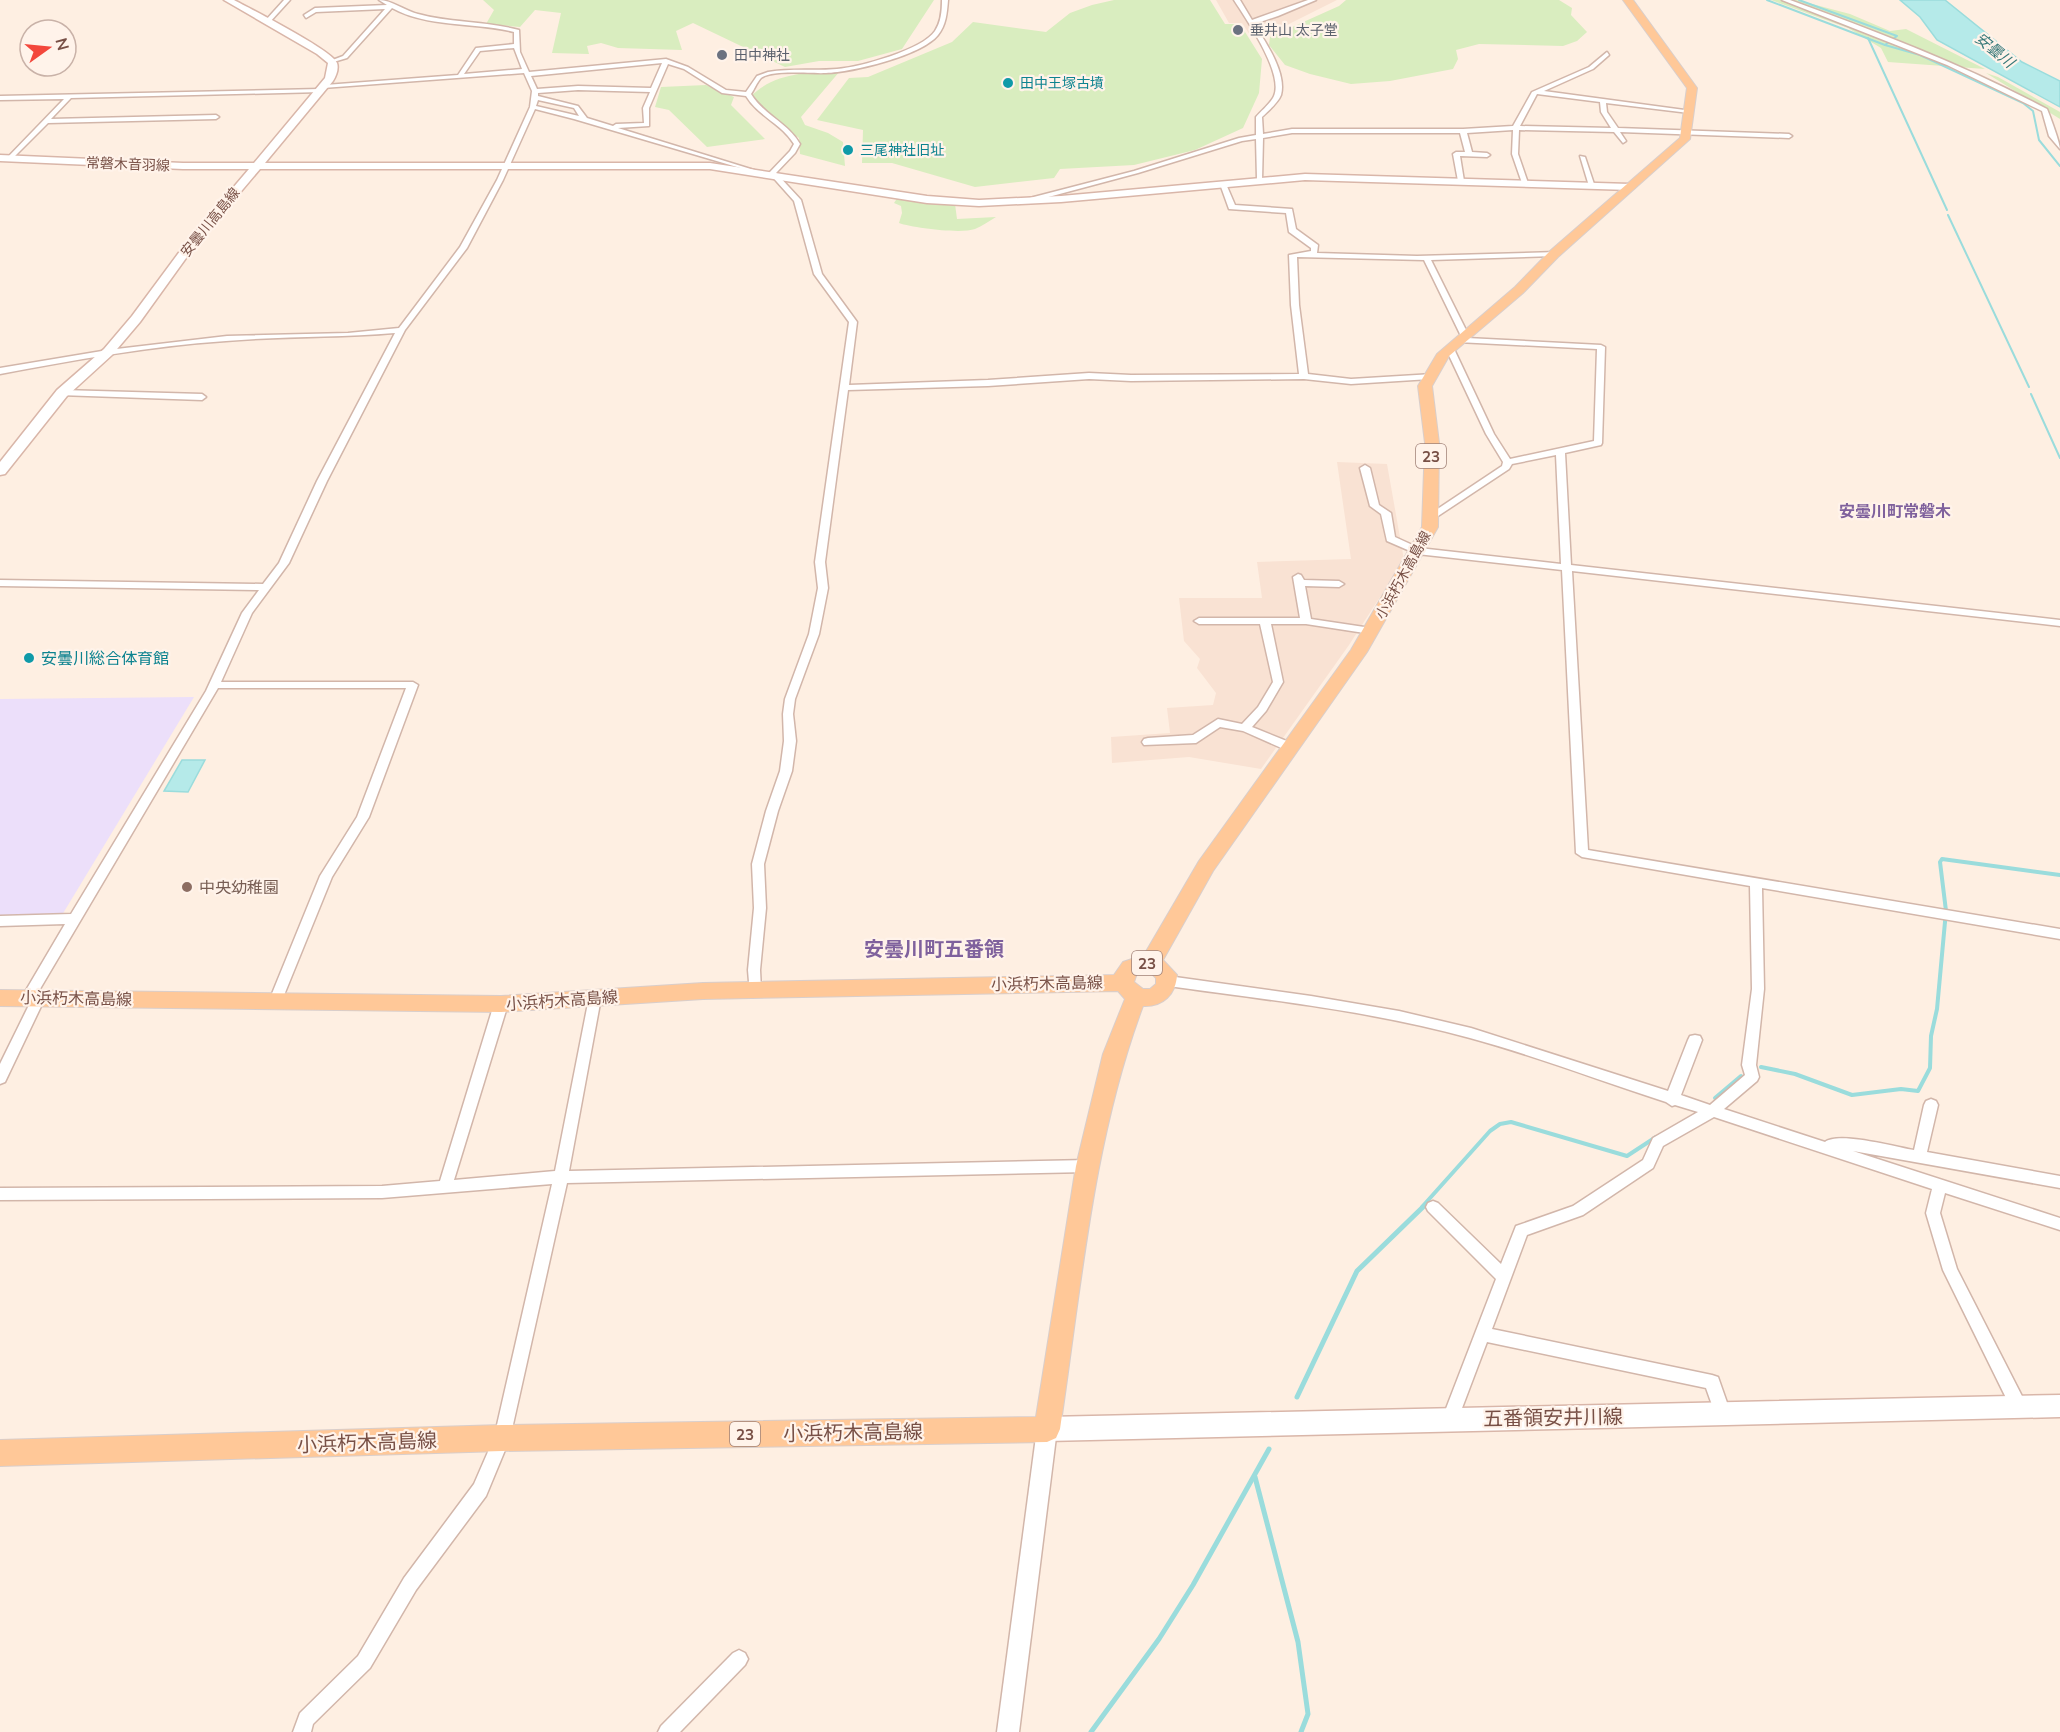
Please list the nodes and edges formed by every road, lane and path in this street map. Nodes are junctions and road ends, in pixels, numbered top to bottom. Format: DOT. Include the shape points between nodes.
graph roads {
  1 [pos="228,0"];
  2 [pos="287,0"];
  3 [pos="382,0"];
  4 [pos="945,0"];
  5 [pos="1237,0"];
  6 [pos="1284,0"];
  7 [pos="1313,0"];
  8 [pos="1628,0"];
  9 [pos="1785,0"];
  10 [pos="390,7"];
  11 [pos="1293,8"];
  12 [pos="306,16"];
  13 [pos="267,22"];
  14 [pos="1250,22"];
  15 [pos="516,46"];
  16 [pos="1607,54"];
  17 [pos="666,61"];
  18 [pos="332,62"];
  19 [pos="527,72"];
  20 [pos="460,76"];
  21 [pos="322,89"];
  22 [pos="653,90"];
  23 [pos="1536,92"];
  24 [pos="535,94"];
  25 [pos="748,94"];
  26 [pos="70,96"];
  27 [pos="0,98"];
  28 [pos="1603,100"];
  29 [pos="533,107"];
  30 [pos="1689,111"];
  31 [pos="216,117"];
  32 [pos="46,121"];
  33 [pos="586,121"];
  34 [pos="606,127"];
  35 [pos="1516,128"];
  36 [pos="1616,130"];
  37 [pos="1463,131"];
  38 [pos="1686,131"];
  39 [pos="1260,135"];
  40 [pos="1789,136"];
  41 [pos="1623,141"];
  42 [pos="2060,147"];
  43 [pos="1469,155"];
  44 [pos="1487,155"];
  45 [pos="1582,157"];
  46 [pos="4,159"];
  47 [pos="257,165"];
  48 [pos="506,165"];
  49 [pos="752,171"];
  50 [pos="772,173"];
  51 [pos="1260,179"];
  52 [pos="1461,181"];
  53 [pos="1525,183"];
  54 [pos="1223,184"];
  55 [pos="1593,186"];
  56 [pos="1630,187"];
  57 [pos="1029,201"];
  58 [pos="1554,254"];
  59 [pos="1305,255"];
  60 [pos="1426,257"];
  61 [pos="401,330"];
  62 [pos="1459,342"];
  63 [pos="108,352"];
  64 [pos="0,371"];
  65 [pos="1304,376"];
  66 [pos="1430,376"];
  67 [pos="844,388"];
  68 [pos="62,393"];
  69 [pos="202,397"];
  70 [pos="1560,451"];
  71 [pos="1508,462"];
  72 [pos="1365,468"];
  73 [pos="0,471"];
  74 [pos="1432,516"];
  75 [pos="1417,551"];
  76 [pos="1567,568"];
  77 [pos="0,584"];
  78 [pos="1339,584"];
  79 [pos="266,587"];
  80 [pos="1199,621"];
  81 [pos="1306,621"];
  82 [pos="1265,622"];
  83 [pos="2060,623"];
  84 [pos="1371,631"];
  85 [pos="213,685"];
  86 [pos="1245,728"];
  87 [pos="1148,742"];
  88 [pos="1290,747"];
  89 [pos="1756,883"];
  90 [pos="74,920"];
  91 [pos="0,921"];
  92 [pos="2060,934"];
  93 [pos="1150,964"];
  94 [pos="1168,981"];
  95 [pos="1130,989"];
  96 [pos="755,990"];
  97 [pos="0,998"];
  98 [pos="33,998"];
  99 [pos="595,998"];
  100 [pos="275,1001"];
  101 [pos="501,1004"];
  102 [pos="1695,1040"];
  103 [pos="0,1078"];
  104 [pos="1672,1100"];
  105 [pos="1930,1105"];
  106 [pos="1711,1112"];
  107 [pos="1816,1143"];
  108 [pos="1919,1156"];
  109 [pos="1088,1166"];
  110 [pos="561,1177"];
  111 [pos="2060,1182"];
  112 [pos="1940,1186"];
  113 [pos="445,1187"];
  114 [pos="0,1194"];
  115 [pos="1433,1207"];
  116 [pos="2060,1224"];
  117 [pos="1504,1277"];
  118 [pos="1482,1334"];
  119 [pos="2060,1406"];
  120 [pos="2019,1407"];
  121 [pos="1723,1414"];
  122 [pos="1450,1419"];
  123 [pos="1047,1428"];
  124 [pos="502,1438"];
  125 [pos="0,1453"];
  126 [pos="739,1659"];
  127 [pos="302,1732"];
  128 [pos="667,1732"];
  129 [pos="1008,1732"];
  1 -- 13 [label="main road"];
  2 -- 13 [label="street"];
  3 -- 10 [label="street"];
  4 -- 25 [label="street" via="945,17 929,42 850,69 770,73 759,77"];
  5 -- 14 [label="street"];
  6 -- 11 [label="street"];
  7 -- 11 [label="street"];
  8 -- 30 [label="main road, 小浜朽木高島線 / 23" via="1692,88"];
  9 -- 42 [label="street" via="1938,57 2017,95 2045,110 2052,136"];
  10 -- 12 [label="street" via="315,10"];
  10 -- 15 [label="street" via="424,18 517,31"];
  10 -- 18 [label="street" via="345,57"];
  11 -- 14 [label="street"];
  13 -- 18 [label="main road"];
  14 -- 39 [label="street" via="1271,58 1279,84 1277,97 1259,117"];
  15 -- 19 [label="street"];
  15 -- 20 [label="street" via="478,49"];
  16 -- 23 [label="street" via="1591,68"];
  17 -- 19 [label="street"];
  17 -- 22 [label="street"];
  17 -- 25 [label="street" via="686,68 724,92"];
  18 -- 21 [label="main road, 安曇川高島線" via="333,69"];
  19 -- 20 [label="street"];
  19 -- 24 [label="street"];
  20 -- 21 [label="street"];
  21 -- 26 [label="street"];
  21 -- 47 [label="main road, 安曇川高島線"];
  22 -- 24 [label="street" via="578,88"];
  22 -- 34 [label="street" via="646,108 647,125"];
  23 -- 28 [label="street"];
  23 -- 35 [label="street"];
  24 -- 29 [label="street"];
  24 -- 33 [label="street" via="576,107"];
  25 -- 50 [label="street" via="753,106 793,136 796,144 793,153"];
  26 -- 27 [label="street"];
  26 -- 32 [label="street"];
  28 -- 30 [label="street"];
  28 -- 36 [label="street" via="1604,112"];
  29 -- 33 [label="street"];
  29 -- 48 [label="street"];
  30 -- 38 [label="main road, 小浜朽木高島線 / 23"];
  31 -- 32 [label="street"];
  32 -- 46 [label="street"];
  33 -- 34 [label="street"];
  34 -- 49 [label="street"];
  35 -- 36 [label="street"];
  35 -- 37 [label="street"];
  35 -- 53 [label="street" via="1515,154"];
  36 -- 38 [label="street"];
  36 -- 41 [label="street"];
  37 -- 39 [label="street" via="1292,130"];
  37 -- 43 [label="street"];
  38 -- 40 [label="street"];
  38 -- 56 [label="main road, 小浜朽木高島線 / 23" via="1685,139"];
  39 -- 51 [label="street"];
  39 -- 57 [label="street"];
  43 -- 44 [label="street"];
  43 -- 52 [label="street" via="1456,154"];
  45 -- 55 [label="street"];
  46 -- 47 [label="main road, 常磐木音羽線"];
  47 -- 48 [label="main road, 常磐木音羽線"];
  47 -- 63 [label="main road, 安曇川高島線"];
  48 -- 49 [label="main road, 常磐木音羽線" via="710,166"];
  48 -- 61 [label="street" via="463,248"];
  49 -- 50 [label="main road, 常磐木音羽線"];
  50 -- 57 [label="main road, 常磐木音羽線" via="913,198 978,203"];
  50 -- 67 [label="street" via="797,200 818,274 853,322"];
  51 -- 52 [label="main road, 常磐木音羽線"];
  51 -- 54 [label="main road, 常磐木音羽線"];
  52 -- 53 [label="main road, 常磐木音羽線"];
  53 -- 55 [label="main road, 常磐木音羽線"];
  54 -- 57 [label="main road, 常磐木音羽線"];
  54 -- 59 [label="street" via="1232,207 1289,211 1292,230 1315,247 1314,252"];
  55 -- 56 [label="main road, 常磐木音羽線"];
  56 -- 58 [label="main road, 小浜朽木高島線 / 23"];
  58 -- 60 [label="street"];
  58 -- 62 [label="main road, 小浜朽木高島線 / 23"];
  59 -- 60 [label="street"];
  59 -- 65 [label="street" via="1293,255"];
  60 -- 62 [label="street"];
  61 -- 63 [label="street" via="337,336 255,336"];
  61 -- 79 [label="street" via="284,563"];
  62 -- 66 [label="main road, 小浜朽木高島線 / 23" via="1444,354"];
  62 -- 70 [label="street" via="1602,348 1598,443"];
  62 -- 71 [label="street" via="1490,434"];
  63 -- 64 [label="street"];
  63 -- 68 [label="main road, 安曇川高島線"];
  65 -- 66 [label="street" via="1328,382"];
  65 -- 67 [label="street" via="1089,376"];
  66 -- 74 [label="main road, 小浜朽木高島線 / 23" via="1425,386 1432,443"];
  67 -- 96 [label="street" via="820,562 824,588 814,634 790,699 786,771 758,864 760,908"];
  68 -- 69 [label="street"];
  68 -- 73 [label="main road, 安曇川高島線"];
  70 -- 71 [label="street"];
  70 -- 76 [label="street"];
  71 -- 74 [label="street"];
  72 -- 75 [label="street" via="1375,506 1386,513 1390,539"];
  74 -- 75 [label="main road, 小浜朽木高島線 / 23"];
  75 -- 76 [label="street"];
  75 -- 84 [label="main road, 小浜朽木高島線 / 23"];
  76 -- 83 [label="street"];
  76 -- 89 [label="street" via="1582,852"];
  77 -- 79 [label="street"];
  78 -- 81 [label="street" via="1298,580"];
  79 -- 85 [label="street" via="247,613"];
  80 -- 82 [label="street"];
  81 -- 82 [label="street"];
  81 -- 84 [label="street"];
  82 -- 86 [label="street" via="1278,682"];
  84 -- 88 [label="main road, 小浜朽木高島線 / 23"];
  85 -- 90 [label="street"];
  85 -- 100 [label="street" via="413,685 363,817 326,876"];
  86 -- 87 [label="street" via="1218,723 1196,740"];
  86 -- 88 [label="street"];
  88 -- 93 [label="main road, 小浜朽木高島線 / 23" via="1206,866"];
  89 -- 92 [label="street"];
  89 -- 106 [label="street" via="1758,989 1749,1065 1752,1077"];
  90 -- 91 [label="street"];
  90 -- 98 [label="street"];
  93 -- 94 [label="main road, 23" via="1163,970"];
  93 -- 95 [label="main road, 小浜朽木高島線 / 23" via="1129,967 1123,977"];
  94 -- 95 [label="main road, 小浜朽木高島線 / 23" via="1167,987 1151,998"];
  94 -- 104 [label="street" via="1399,1016 1471,1033"];
  95 -- 96 [label="main road, 小浜朽木高島線 / 23"];
  95 -- 109 [label="main road, 小浜朽木高島線 / 23"];
  96 -- 99 [label="main road, 小浜朽木高島線 / 23"];
  97 -- 98 [label="main road, 小浜朽木高島線 / 23"];
  98 -- 100 [label="main road, 小浜朽木高島線 / 23"];
  98 -- 103 [label="street"];
  99 -- 101 [label="main road, 小浜朽木高島線 / 23"];
  99 -- 110 [label="street"];
  100 -- 101 [label="main road, 小浜朽木高島線 / 23"];
  101 -- 113 [label="street"];
  102 -- 104 [label="street"];
  104 -- 106 [label="street"];
  105 -- 108 [label="street"];
  106 -- 107 [label="street"];
  106 -- 117 [label="street" via="1658,1142 1648,1164 1578,1211 1521,1231"];
  107 -- 108 [label="street" via="1853,1144"];
  107 -- 112 [label="street"];
  108 -- 111 [label="street"];
  109 -- 110 [label="street"];
  109 -- 123 [label="main road, 小浜朽木高島線 / 23"];
  110 -- 113 [label="street"];
  110 -- 124 [label="street"];
  112 -- 116 [label="street"];
  112 -- 120 [label="street" via="1933,1213 1950,1270"];
  113 -- 114 [label="street" via="370,1192"];
  115 -- 117 [label="street"];
  117 -- 118 [label="street"];
  118 -- 121 [label="street" via="1712,1382"];
  118 -- 122 [label="street"];
  119 -- 120 [label="main road, 五番領安井川線"];
  120 -- 121 [label="main road, 五番領安井川線"];
  121 -- 122 [label="main road, 五番領安井川線"];
  122 -- 123 [label="main road, 五番領安井川線"];
  123 -- 124 [label="main road, 小浜朽木高島線 / 23"];
  123 -- 129 [label="street"];
  124 -- 125 [label="main road, 小浜朽木高島線 / 23"];
  124 -- 127 [label="street" via="480,1490 410,1584 364,1662 306,1719"];
  126 -- 128 [label="street"];
}
